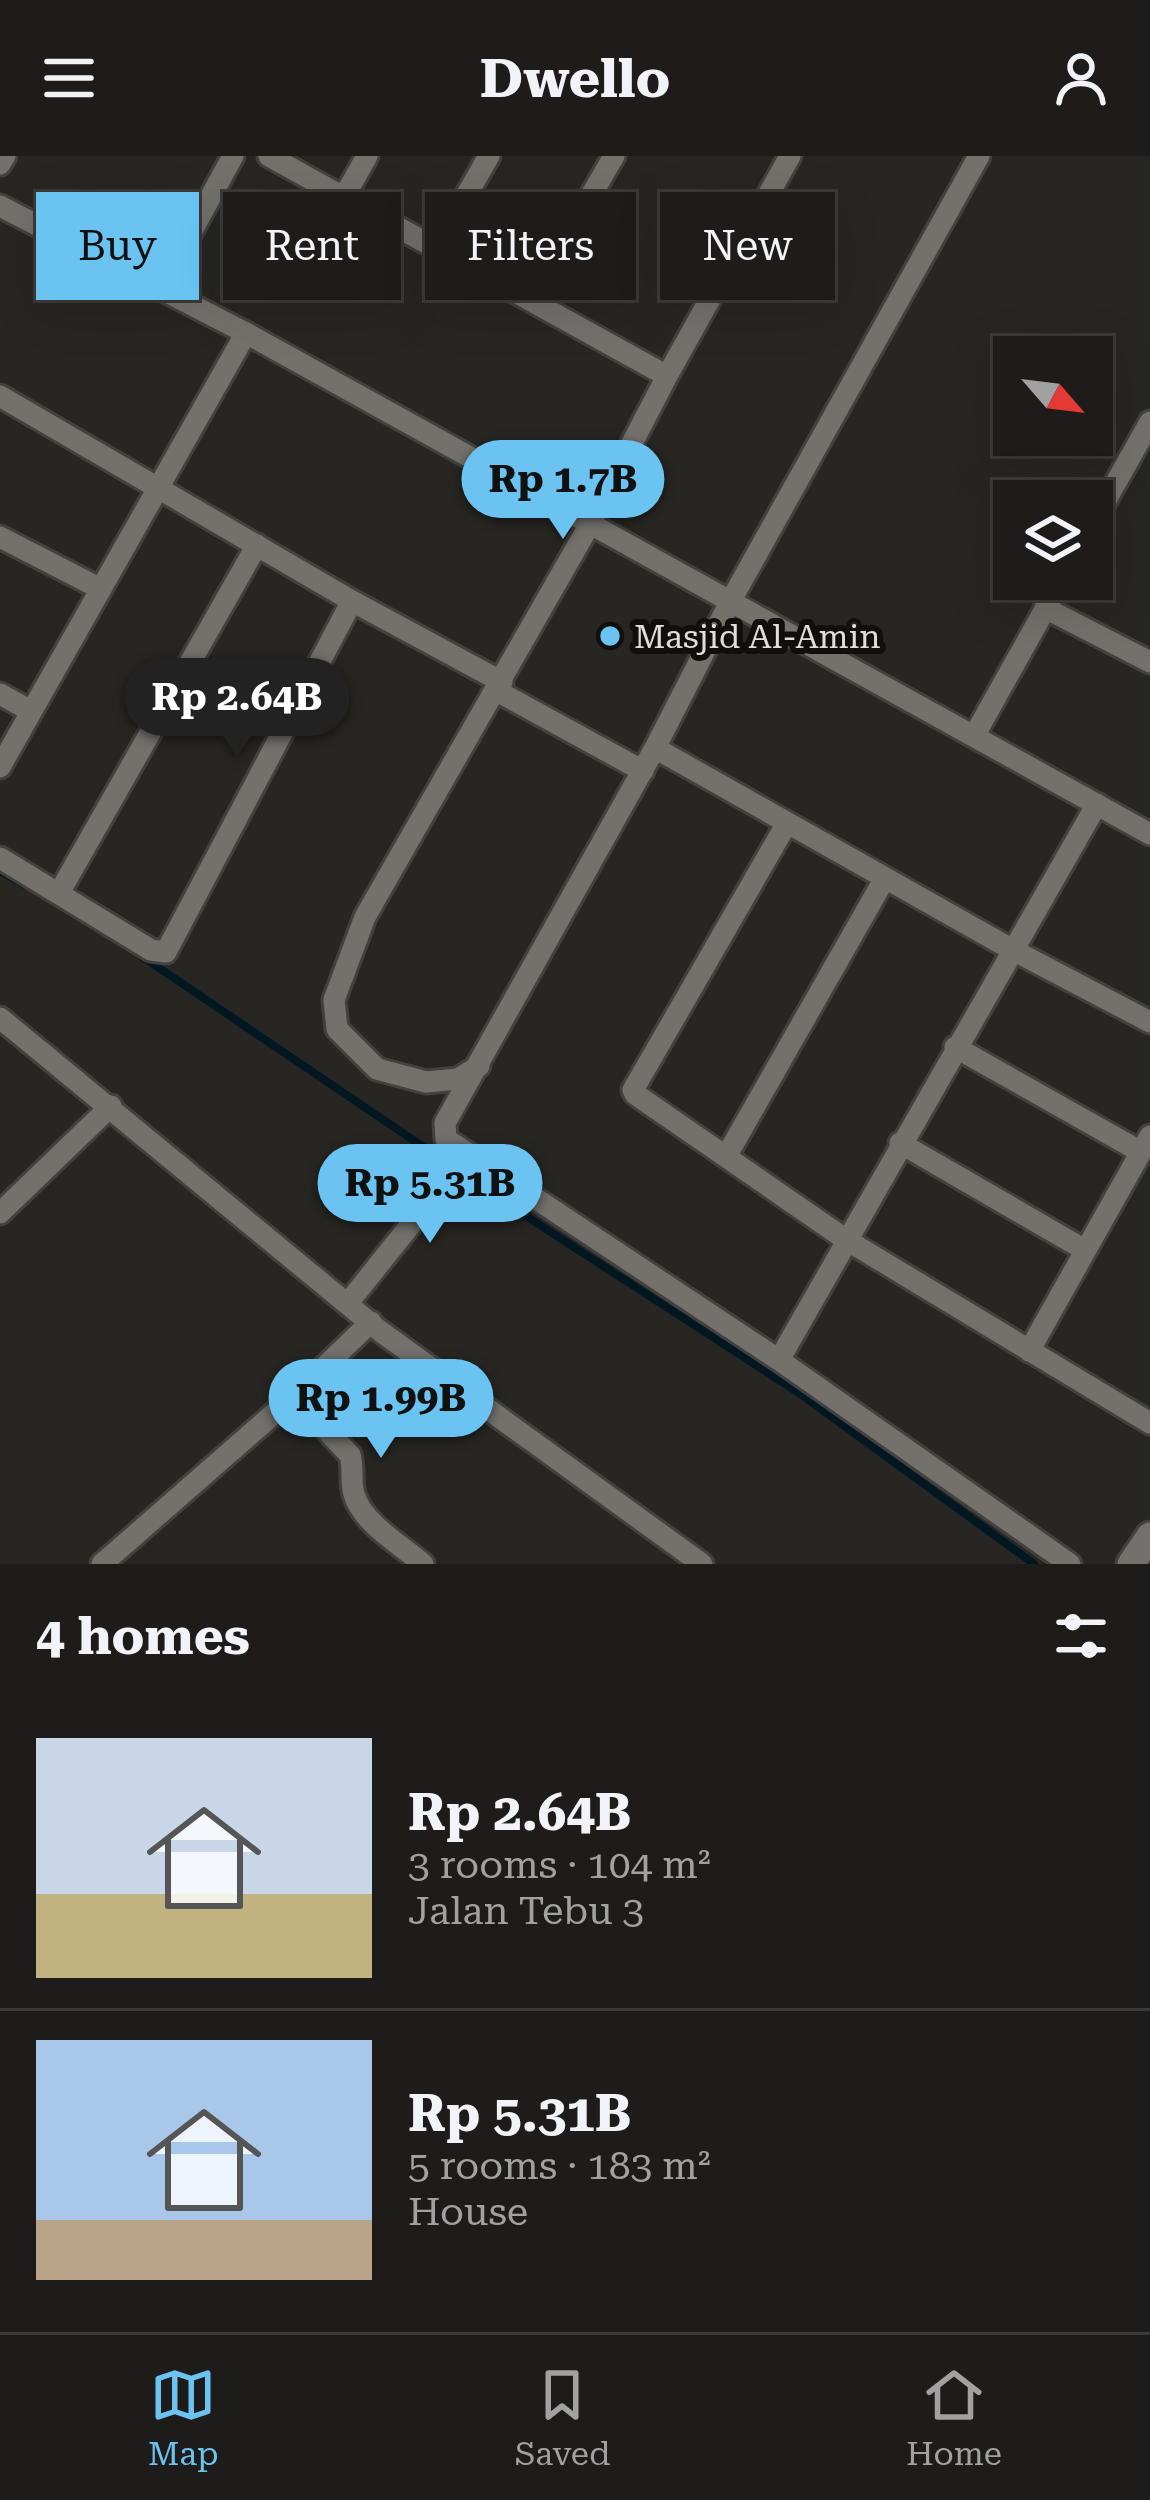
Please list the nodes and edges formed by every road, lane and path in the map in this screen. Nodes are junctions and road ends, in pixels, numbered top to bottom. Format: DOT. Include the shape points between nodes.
graph roads {
  1 [pos="5,156"];
  2 [pos="233,156"];
  3 [pos="269,156"];
  4 [pos="368,156"];
  5 [pos="489,156"];
  6 [pos="614,156"];
  7 [pos="790,156"];
  8 [pos="980,156"];
  9 [pos="0,164"];
  10 [pos="339,192"];
  11 [pos="347,192"];
  12 [pos="468,192"];
  13 [pos="593,192"];
  14 [pos="0,206"];
  15 [pos="199,218"];
  16 [pos="36,225"];
  17 [pos="182,300"];
  18 [pos="534,300"];
  19 [pos="246,333"];
  20 [pos="667,376"];
  21 [pos="0,396"];
  22 [pos="1150,422"];
  23 [pos="158,488"];
  24 [pos="1113,488"];
  25 [pos="590,524"];
  26 [pos="0,537"];
  27 [pos="257,545"];
  28 [pos="99,588"];
  29 [pos="1050,600"];
  30 [pos="352,601"];
  31 [pos="730,602"];
  32 [pos="1046,608"];
  33 [pos="1150,662"];
  34 [pos="499,687"];
  35 [pos="0,694"];
  36 [pos="31,711"];
  37 [pos="974,736"];
  38 [pos="656,748"];
  39 [pos="0,767"];
  40 [pos="643,771"];
  41 [pos="1097,804"];
  42 [pos="787,823"];
  43 [pos="1150,834"];
  44 [pos="0,858"];
  45 [pos="885,878"];
  46 [pos="59,893"];
  47 [pos="1011,949"];
  48 [pos="0,1018"];
  49 [pos="1150,1022"];
  50 [pos="955,1047"];
  51 [pos="480,1065"];
  52 [pos="111,1106"];
  53 [pos="900,1144"];
  54 [pos="1145,1144"];
  55 [pos="468,1153"];
  56 [pos="727,1155"];
  57 [pos="0,1213"];
  58 [pos="845,1239"];
  59 [pos="1085,1250"];
  60 [pos="348,1303"];
  61 [pos="371,1322"];
  62 [pos="1029,1351"];
  63 [pos="778,1360"];
  64 [pos="294,1396"];
  65 [pos="1150,1423"];
  66 [pos="1150,1536"];
  67 [pos="102,1564"];
  68 [pos="423,1564"];
  69 [pos="702,1564"];
  70 [pos="1070,1564"];
  71 [pos="1131,1564"];
  1 -- 9 [label="street"];
  2 -- 15 [label="street"];
  3 -- 10 [label="street"];
  4 -- 11 [label="street"];
  5 -- 12 [label="street"];
  6 -- 13 [label="street"];
  7 -- 20 [label="street"];
  8 -- 31 [label="street"];
  14 -- 16 [label="street"];
  17 -- 19 [label="street"];
  18 -- 20 [label="street"];
  19 -- 23 [label="street"];
  19 -- 25 [label="street"];
  20 -- 25 [label="street"];
  21 -- 23 [label="street"];
  22 -- 24 [label="street"];
  23 -- 27 [label="street"];
  23 -- 28 [label="street"];
  25 -- 31 [label="street"];
  25 -- 34 [label="street"];
  26 -- 28 [label="street"];
  27 -- 30 [label="street"];
  27 -- 46 [label="street"];
  28 -- 36 [label="street"];
  29 -- 32 [label="street"];
  30 -- 34 [label="street"];
  30 -- 46 [label="street" via="166,952"];
  31 -- 37 [label="street"];
  31 -- 38 [label="street"];
  32 -- 33 [label="street"];
  32 -- 37 [label="street"];
  34 -- 40 [label="street"];
  34 -- 51 [label="street" via="365,917 334,1000 337,1029 377,1069 426,1082 458,1079"];
  35 -- 36 [label="street"];
  36 -- 39 [label="street"];
  37 -- 41 [label="street"];
  38 -- 40 [label="street"];
  38 -- 42 [label="street"];
  40 -- 51 [label="street"];
  41 -- 43 [label="street"];
  41 -- 47 [label="street"];
  42 -- 45 [label="street"];
  42 -- 56 [label="street" via="633,1090"];
  44 -- 46 [label="street"];
  45 -- 47 [label="street"];
  45 -- 56 [label="street"];
  47 -- 49 [label="street"];
  47 -- 50 [label="street"];
  48 -- 52 [label="street"];
  50 -- 53 [label="street"];
  50 -- 54 [label="street"];
  51 -- 55 [label="street" via="443,1133"];
  52 -- 57 [label="street"];
  52 -- 60 [label="street"];
  53 -- 58 [label="street"];
  53 -- 59 [label="street"];
  54 -- 59 [label="street"];
  55 -- 60 [label="street"];
  55 -- 63 [label="street"];
  56 -- 58 [label="street"];
  58 -- 62 [label="street"];
  58 -- 63 [label="street"];
  59 -- 62 [label="street"];
  60 -- 61 [label="street"];
  61 -- 64 [label="street"];
  61 -- 69 [label="street"];
  62 -- 65 [label="street"];
  63 -- 70 [label="street"];
  64 -- 67 [label="street"];
  64 -- 68 [label="street" via="350,1456 364,1514"];
  66 -- 71 [label="street"];
}
